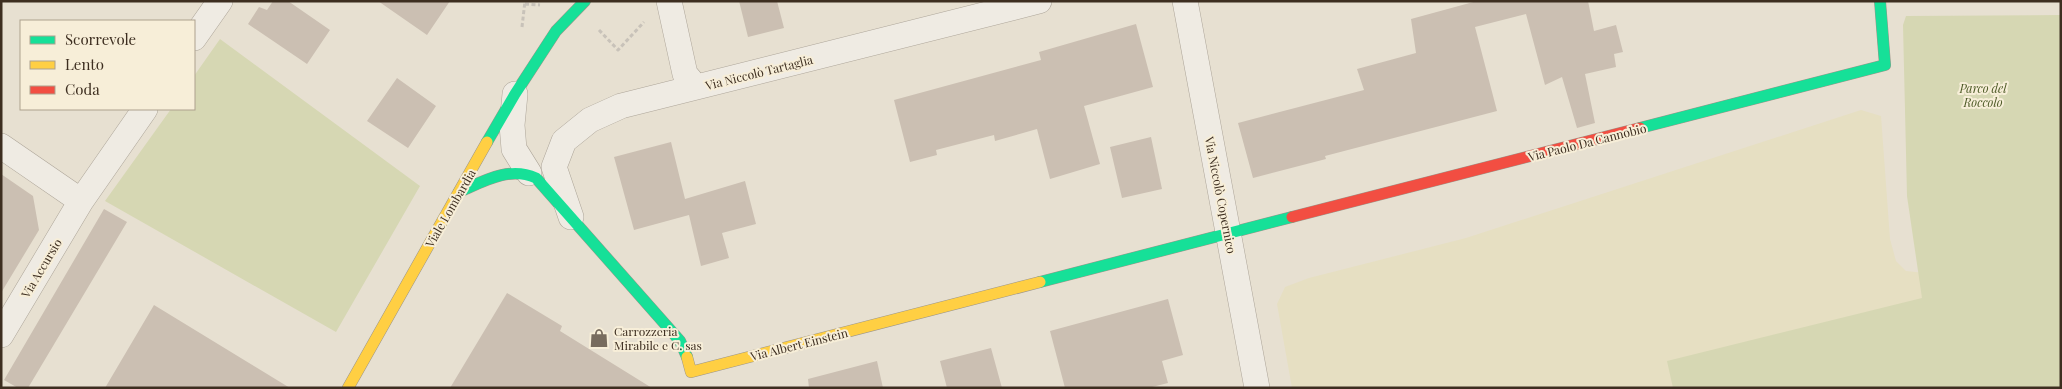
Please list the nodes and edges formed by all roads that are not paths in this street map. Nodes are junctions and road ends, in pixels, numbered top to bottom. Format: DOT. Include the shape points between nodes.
graph roads {
  1 [pos="220,1"];
  2 [pos="585,1"];
  3 [pos="669,1"];
  4 [pos="1039,1"];
  5 [pos="1185,1"];
  6 [pos="1880,1"];
  7 [pos="558,15"];
  8 [pos="556,31"];
  9 [pos="195,37"];
  10 [pos="696,87"];
  11 [pos="515,94"];
  12 [pos="144,110"];
  13 [pos="1,146"];
  14 [pos="529,173"];
  15 [pos="459,192"];
  16 [pos="81,201"];
  17 [pos="571,217"];
  18 [pos="1228,234"];
  19 [pos="1,335"];
  20 [pos="691,380"];
  21 [pos="348,388"];
  22 [pos="1257,388"];
  1 -- 9 [label="street"];
  2 -- 8 [label="street, Viale Lombardia"];
  3 -- 10 [label="street" via="685,74"];
  4 -- 10 [label="street, Via Niccolò Tartaglia"];
  5 -- 18 [label="street, Via Niccolò Copernico"];
  6 -- 18 [label="street, Via Paolo Da Cannobio" via="1885,65"];
  7 -- 8 [label="street, Viale Lombardia"];
  8 -- 11 [label="street, Viale Lombardia"];
  10 -- 17 [label="street, Via Niccolò Tartaglia" via="621,106 590,120 564,141 554,167"];
  11 -- 14 [label="street" via="514,149"];
  11 -- 15 [label="street, Viale Lombardia"];
  12 -- 16 [label="street, Via Accursio"];
  13 -- 16 [label="street"];
  14 -- 15 [label="street" via="500,174"];
  14 -- 17 [label="street, Via Albert Einstein"];
  15 -- 21 [label="street, Viale Lombardia"];
  16 -- 19 [label="street, Via Accursio"];
  17 -- 20 [label="street, Via Albert Einstein" via="680,341 688,355"];
  18 -- 20 [label="street, Via Albert Einstein"];
  18 -- 22 [label="street, Via Niccolò Copernico"];
}
